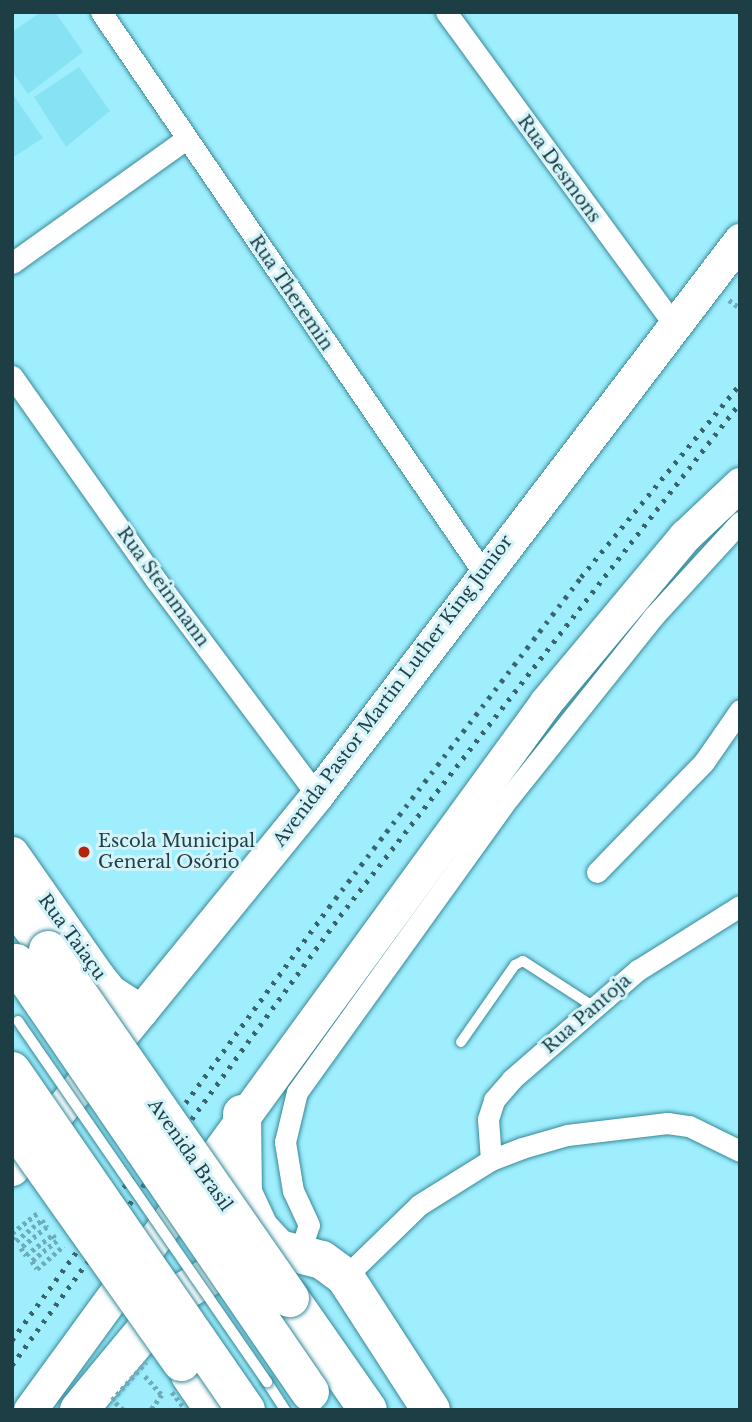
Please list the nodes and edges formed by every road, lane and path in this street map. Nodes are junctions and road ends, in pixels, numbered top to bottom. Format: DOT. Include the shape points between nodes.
graph roads {
  1 [pos="101,12"];
  2 [pos="446,12"];
  3 [pos="186,139"];
  4 [pos="740,240"];
  5 [pos="12,263"];
  6 [pos="674,325"];
  7 [pos="12,376"];
  8 [pos="740,484"];
  9 [pos="740,522"];
  10 [pos="484,572"];
  11 [pos="740,710"];
  12 [pos="317,795"];
  13 [pos="12,853"];
  14 [pos="597,872"];
  15 [pos="12,900"];
  16 [pos="740,906"];
  17 [pos="25,957"];
  18 [pos="594,1007"];
  19 [pos="141,1012"];
  20 [pos="15,1018"];
  21 [pos="461,1042"];
  22 [pos="69,1069"];
  23 [pos="12,1071"];
  24 [pos="92,1102"];
  25 [pos="242,1114"];
  26 [pos="12,1123"];
  27 [pos="740,1151"];
  28 [pos="491,1160"];
  29 [pos="12,1169"];
  30 [pos="162,1202"];
  31 [pos="37,1207"];
  32 [pos="178,1224"];
  33 [pos="186,1235"];
  34 [pos="12,1237"];
  35 [pos="290,1250"];
  36 [pos="345,1277"];
  37 [pos="223,1289"];
  38 [pos="149,1359"];
  39 [pos="176,1385"];
  40 [pos="257,1396"];
  41 [pos="306,1404"];
  42 [pos="30,1410"];
  43 [pos="79,1410"];
  44 [pos="123,1410"];
  45 [pos="150,1410"];
  46 [pos="214,1410"];
  47 [pos="368,1410"];
  48 [pos="431,1410"];
  1 -- 3 [label="street, Rua Theremin"];
  2 -- 6 [label="street, Rua Desmons"];
  3 -- 5 [label="street"];
  3 -- 10 [label="street, Rua Theremin"];
  4 -- 6 [label="main road, Avenida Pastor Martin Luther King Junior"];
  6 -- 10 [label="main road, Avenida Pastor Martin Luther King Junior"];
  7 -- 12 [label="street, Rua Steinmann" via="156,580"];
  8 -- 25 [label="main road" via="685,536 546,702"];
  9 -- 35 [label="street" via="653,617 519,784 297,1092 285,1142 293,1191 309,1225"];
  10 -- 12 [label="main road, Avenida Pastor Martin Luther King Junior"];
  11 -- 14 [label="street" via="704,762"];
  12 -- 19 [label="main road, Avenida Pastor Martin Luther King Junior"];
  13 -- 19 [label="main road, Rua Taiaçu" via="110,991"];
  15 -- 17 [label="highway, Avenida Brasil"];
  16 -- 18 [label="street, Rua Pantoja" via="638,970"];
  17 -- 41 [label="highway, Avenida Brasil, bridge"];
  17 -- 47 [label="highway, Avenida Brasil, bridge" via="290,1298"];
  18 -- 21 [label="lane" via="523,961 515,965"];
  18 -- 28 [label="street, Rua Pantoja" via="494,1100 487,1140"];
  19 -- 29 [label="main road, Avenida Pastor Martin Luther King Junior"];
  20 -- 40 [label="lane, bridge"];
  22 -- 24 [label="lane"];
  23 -- 40 [label="highway, bridge"];
  25 -- 35 [label="highway" via="243,1193 260,1229"];
  25 -- 42 [label="main road"];
  26 -- 39 [label="highway, bridge"];
  27 -- 28 [label="street" via="689,1126 667,1123 567,1135"];
  28 -- 36 [label="street" via="419,1205"];
  30 -- 32 [label="lane"];
  31 -- 34 [label="path" via="65,1244 37,1269 32,1261 57,1241 53,1235 26,1255 21,1248 47,1227 42,1220 16,1241"];
  33 -- 37 [label="lane"];
  35 -- 36 [label="highway" via="322,1259"];
  35 -- 43 [label="highway" via="248,1254 184,1291 123,1353"];
  36 -- 48 [label="highway"];
  38 -- 44 [label="path, bridge" via="112,1400"];
  39 -- 45 [label="path"];
  39 -- 46 [label="highway"];
  40 -- 41 [label="lane"];
}
